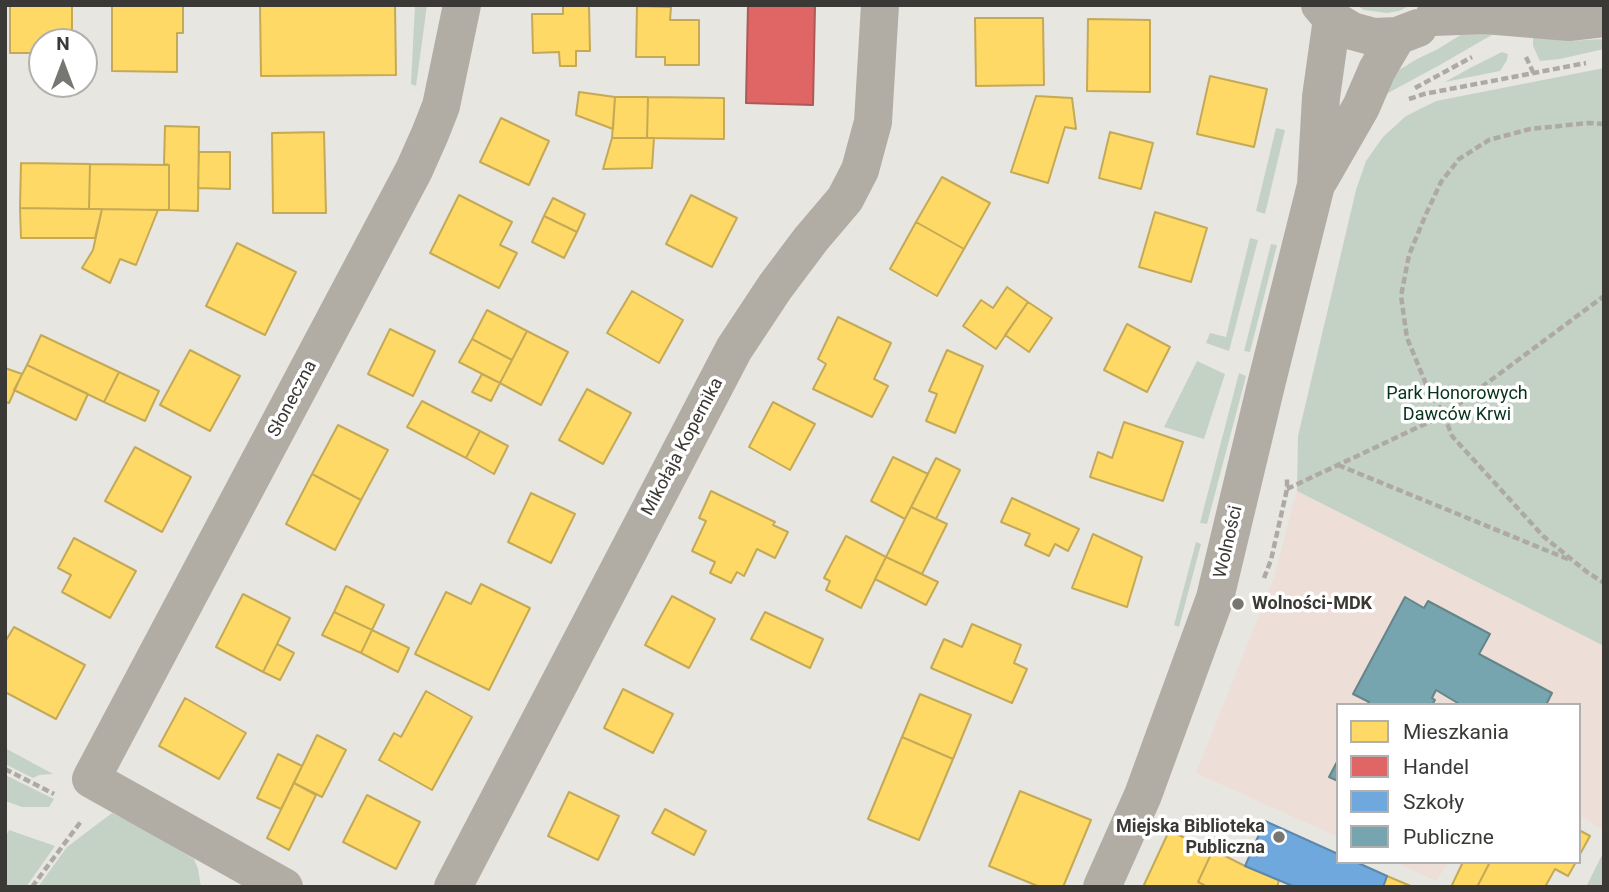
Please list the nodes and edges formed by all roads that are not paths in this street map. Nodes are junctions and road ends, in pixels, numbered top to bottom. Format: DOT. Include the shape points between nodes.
graph roads {
  1 [pos="462,5"];
  2 [pos="880,5"];
  3 [pos="1439,11"];
  4 [pos="1326,12"];
  5 [pos="1604,18"];
  6 [pos="1397,36"];
  7 [pos="1316,185"];
  8 [pos="284,887"];
  9 [pos="453,887"];
  10 [pos="1102,887"];
  1 -- 8 [label="street, Słoneczna" via="440,106 414,170 87,789"];
  2 -- 9 [label="street, Mikołaja Kopernika" via="873,122 860,170 845,199 811,239 734,349"];
  3 -- 5 [label="street" via="1569,22"];
  3 -- 6 [label="street" via="1417,29"];
  4 -- 6 [label="street" via="1352,31 1374,37"];
  4 -- 7 [label="street"];
  6 -- 7 [label="street" via="1377,69 1369,107"];
  7 -- 10 [label="street, Wolności" via="1215,598 1143,795"];
}
